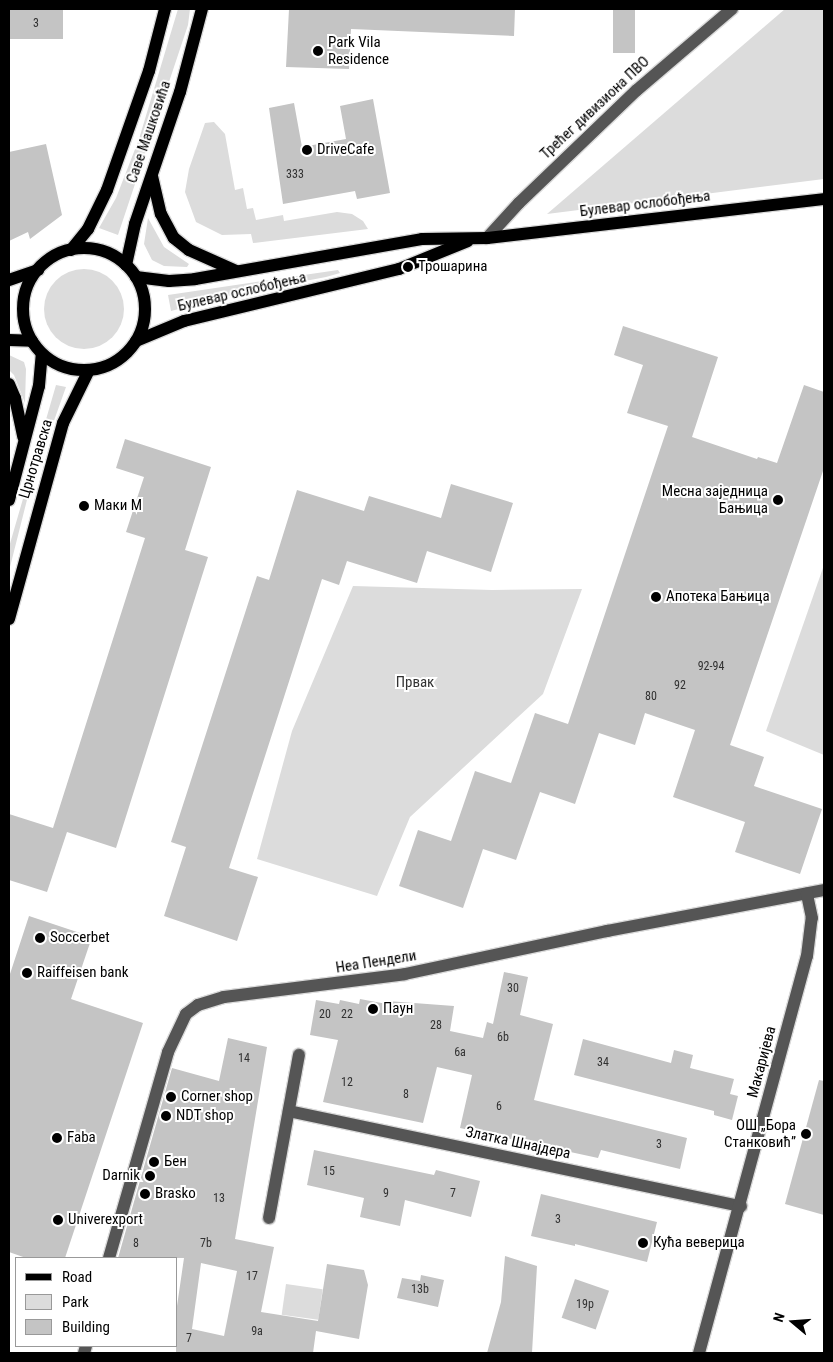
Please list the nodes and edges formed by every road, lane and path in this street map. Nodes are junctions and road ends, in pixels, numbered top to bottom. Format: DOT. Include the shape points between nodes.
graph roads {
  1 [pos="166,9"];
  2 [pos="202,9"];
  3 [pos="732,9"];
  4 [pos="151,175"];
  5 [pos="824,199"];
  6 [pos="487,238"];
  7 [pos="470,240"];
  8 [pos="71,250"];
  9 [pos="126,265"];
  10 [pos="38,270"];
  11 [pos="236,271"];
  12 [pos="136,277"];
  13 [pos="9,280"];
  14 [pos="9,340"];
  15 [pos="32,341"];
  16 [pos="136,341"];
  17 [pos="42,354"];
  18 [pos="90,370"];
  19 [pos="9,384"];
  20 [pos="24,442"];
  21 [pos="9,500"];
  22 [pos="9,619"];
  23 [pos="824,890"];
  24 [pos="808,894"];
  25 [pos="299,1055"];
  26 [pos="289,1111"];
  27 [pos="741,1206"];
  28 [pos="269,1218"];
  29 [pos="109,1257"];
  30 [pos="699,1353"];
  1 -- 8 [label="main road, Саве Машковића" via="149,72 113,173 88,229"];
  2 -- 4 [label="main road, Саве Машковића" via="186,74"];
  3 -- 6 [label="street, Трећег дивизиона ПВО" via="637,90"];
  4 -- 9 [label="main road, Саве Машковића"];
  4 -- 11 [label="main road" via="161,214 174,238 190,250"];
  5 -- 6 [label="main road, Булевар ослобођења"];
  6 -- 7 [label="main road, Булевар ослобођења"];
  7 -- 11 [label="main road, Булевар ослобођења" via="422,239"];
  7 -- 16 [label="main road, Булевар ослобођења" via="399,269 184,322"];
  8 -- 9 [label="main road" via="96,250"];
  8 -- 10 [label="main road" via="53,257"];
  9 -- 12 [label="main road"];
  10 -- 13 [label="main road"];
  10 -- 15 [label="main road" via="26,292 23,308"];
  11 -- 12 [label="main road, Булевар ослобођења" via="169,281"];
  12 -- 16 [label="main road" via="145,304 144,323"];
  14 -- 15 [label="main road"];
  15 -- 17 [label="main road"];
  16 -- 18 [label="main road" via="113,364"];
  17 -- 18 [label="main road" via="60,366"];
  17 -- 20 [label="main road, Црнотравска" via="39,386"];
  18 -- 22 [label="main road, Црнотравска" via="63,423"];
  19 -- 20 [label="main road" via="20,416"];
  20 -- 21 [label="main road, Црнотравска"];
  23 -- 24 [label="street, Неа Пендели"];
  24 -- 27 [label="street, Макаријева" via="812,935"];
  24 -- 29 [label="street, Неа Пендели" via="607,930 405,974 224,997 198,1005 186,1014 168,1052"];
  25 -- 26 [label="street"];
  26 -- 27 [label="street, Златка Шнајдера"];
  26 -- 28 [label="street"];
  27 -- 30 [label="street, Макаријева"];
}
